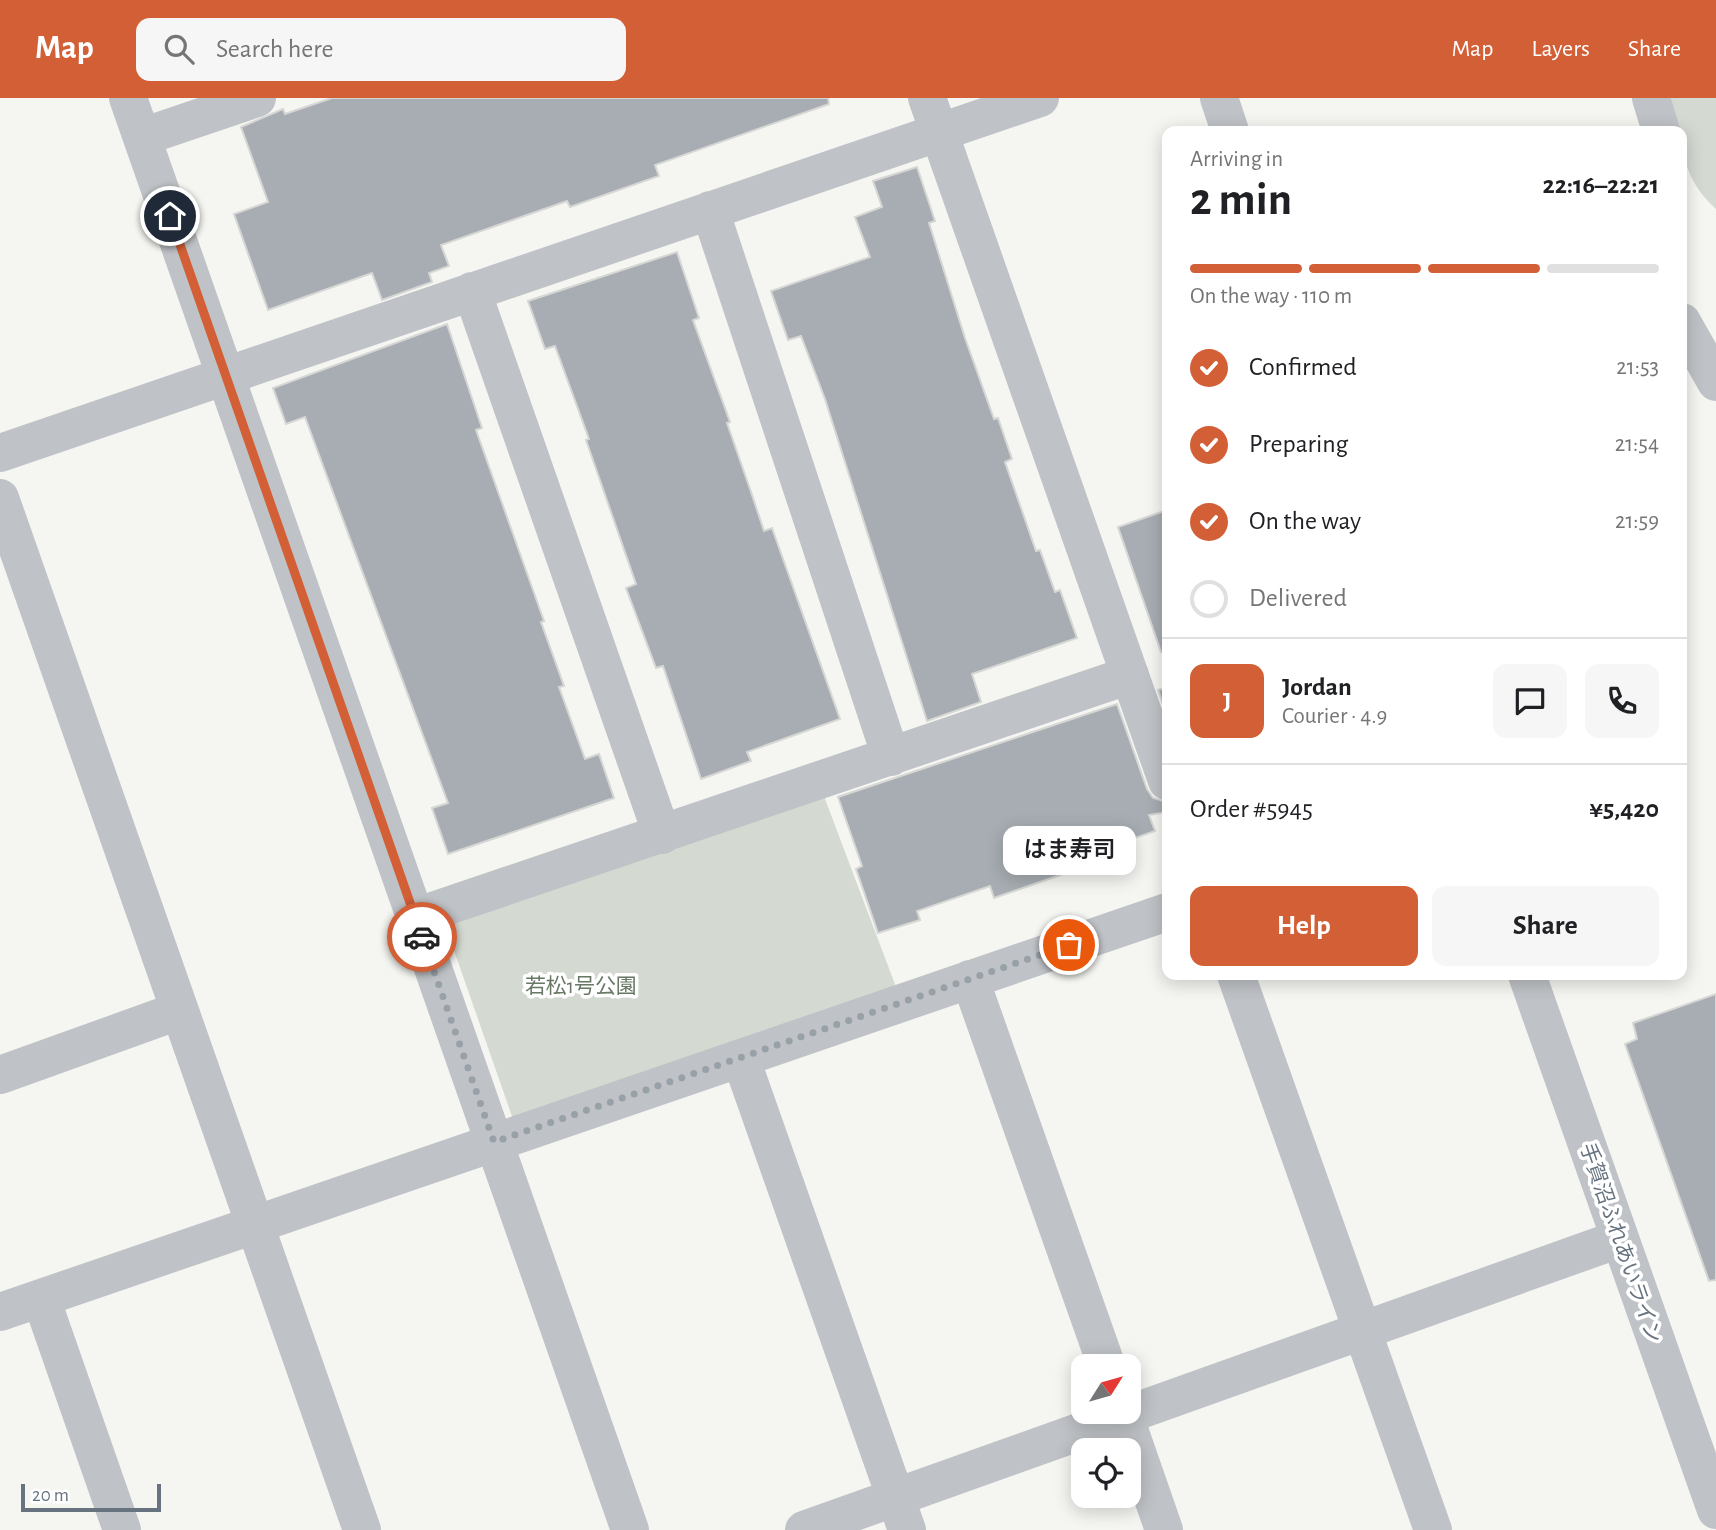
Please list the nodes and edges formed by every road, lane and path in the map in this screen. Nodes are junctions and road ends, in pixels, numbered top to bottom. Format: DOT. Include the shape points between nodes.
graph roads {
  1 [pos="128,98"];
  2 [pos="257,98"];
  3 [pos="1040,98"];
  4 [pos="1219,98"];
  5 [pos="1651,98"];
  6 [pos="933,115"];
  7 [pos="1228,126"];
  8 [pos="1659,126"];
  9 [pos="142,137"];
  10 [pos="710,210"];
  11 [pos="472,291"];
  12 [pos="1687,331"];
  13 [pos="226,374"];
  14 [pos="1716,382"];
  15 [pos="0,453"];
  16 [pos="0,498"];
  17 [pos="1130,675"];
  18 [pos="891,757"];
  19 [pos="1162,767"];
  20 [pos="662,835"];
  21 [pos="1162,914"];
  22 [pos="415,917"];
  23 [pos="970,979"];
  24 [pos="1238,980"];
  25 [pos="1529,980"];
  26 [pos="178,1011"];
  27 [pos="741,1059"];
  28 [pos="0,1075"];
  29 [pos="494,1142"];
  30 [pos="253,1224"];
  31 [pos="1619,1240"];
  32 [pos="41,1298"];
  33 [pos="0,1312"];
  34 [pos="1363,1331"];
  35 [pos="1102,1354"];
  36 [pos="1141,1409"];
  37 [pos="1104,1424"];
  38 [pos="1127,1424"];
  39 [pos="1716,1510"];
  40 [pos="902,1514"];
  41 [pos="121,1530"];
  42 [pos="362,1530"];
  43 [pos="631,1530"];
  44 [pos="804,1530"];
  45 [pos="1164,1530"];
  46 [pos="1433,1530"];
  1 -- 9 [label="street"];
  2 -- 9 [label="street"];
  3 -- 6 [label="street"];
  4 -- 7 [label="street"];
  5 -- 8 [label="street"];
  6 -- 10 [label="street"];
  6 -- 17 [label="street"];
  9 -- 13 [label="street"];
  10 -- 11 [label="street"];
  10 -- 18 [label="street"];
  11 -- 13 [label="street"];
  11 -- 20 [label="street"];
  12 -- 14 [label="street"];
  13 -- 15 [label="street"];
  13 -- 22 [label="street"];
  16 -- 26 [label="street"];
  17 -- 18 [label="street"];
  17 -- 19 [label="street"];
  18 -- 20 [label="street"];
  20 -- 22 [label="street"];
  21 -- 23 [label="street"];
  22 -- 29 [label="street"];
  23 -- 27 [label="street"];
  23 -- 35 [label="street"];
  24 -- 34 [label="street"];
  25 -- 31 [label="street, 手賀沼ふれあいライン"];
  26 -- 28 [label="street"];
  26 -- 30 [label="street"];
  27 -- 29 [label="street"];
  27 -- 40 [label="street"];
  29 -- 30 [label="street"];
  29 -- 43 [label="street"];
  30 -- 32 [label="street"];
  30 -- 42 [label="street"];
  31 -- 34 [label="street"];
  31 -- 39 [label="street, 手賀沼ふれあいライン"];
  32 -- 33 [label="street"];
  32 -- 41 [label="street"];
  34 -- 36 [label="street"];
  34 -- 46 [label="street"];
  37 -- 40 [label="street"];
  38 -- 45 [label="street"];
  40 -- 44 [label="street"];
}
